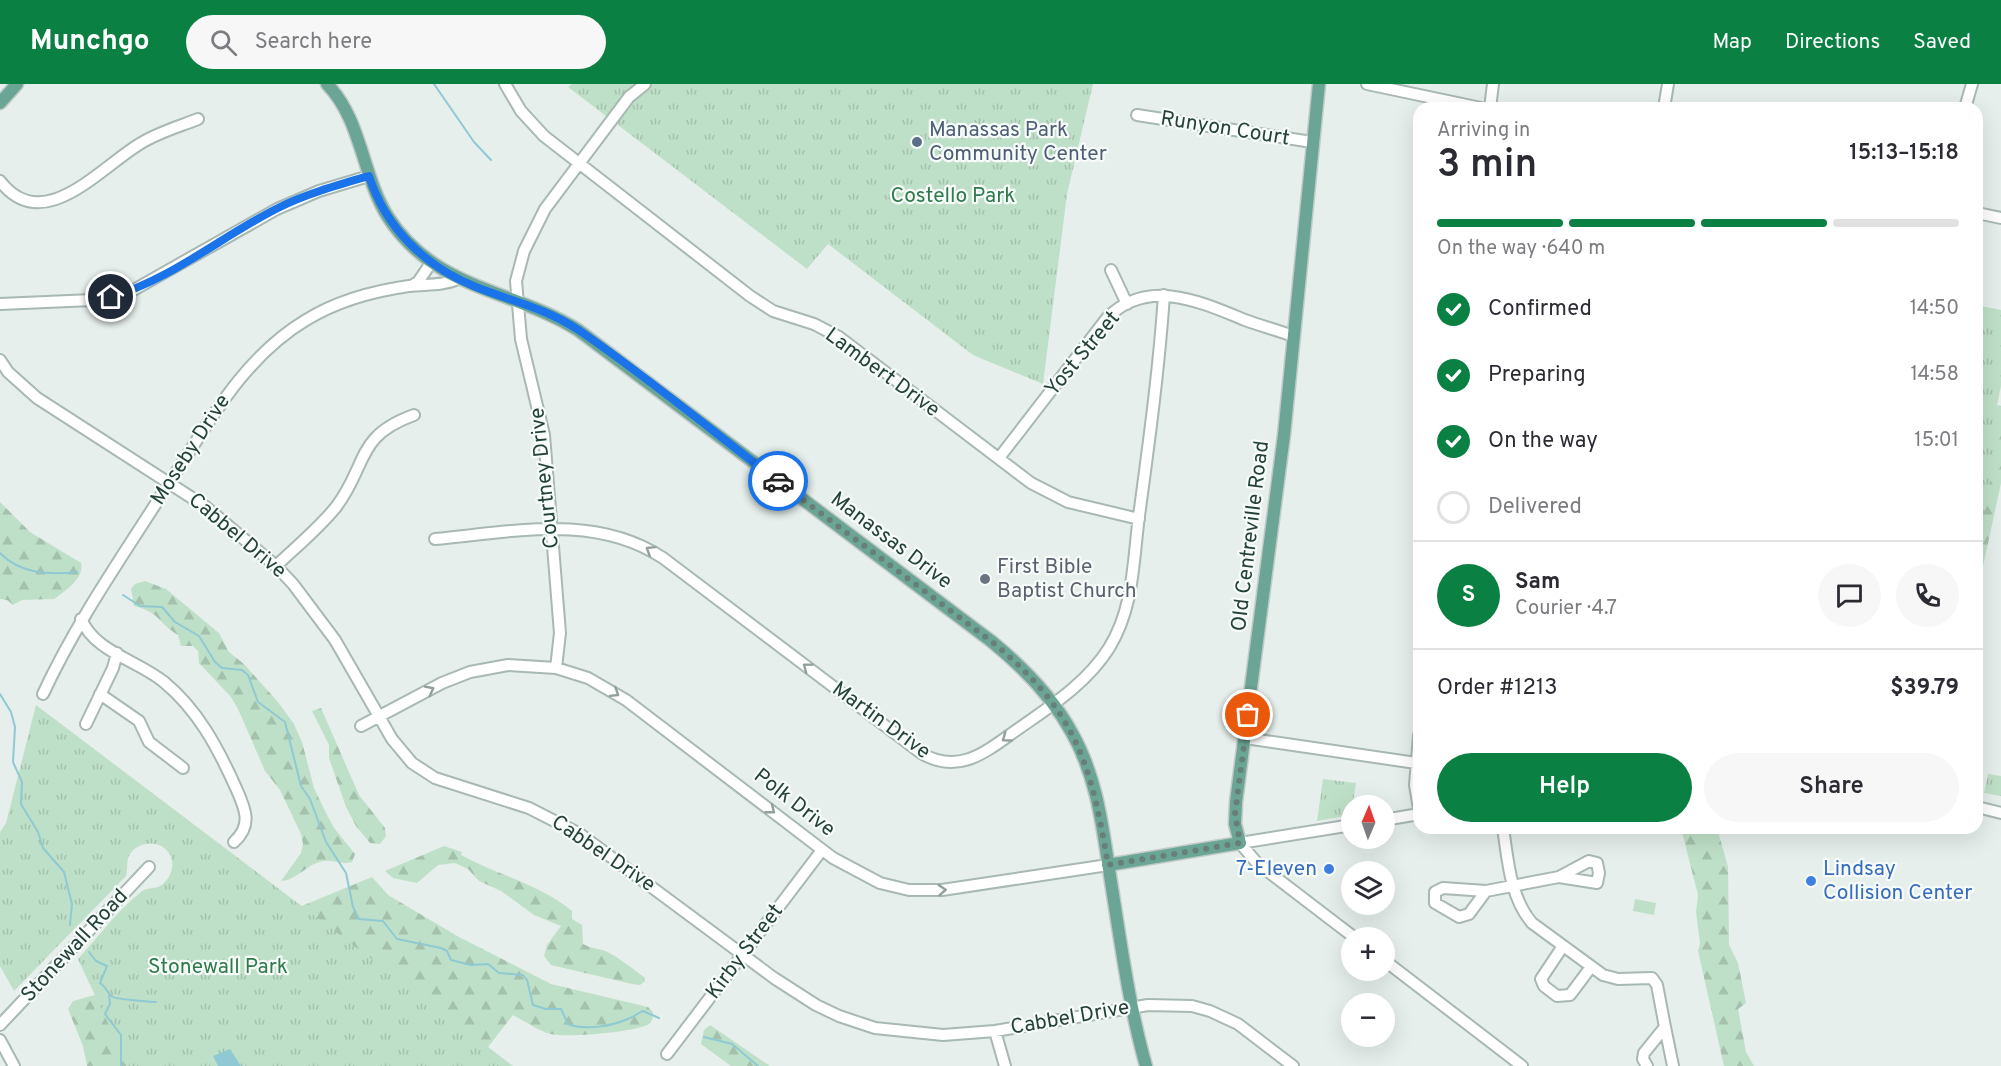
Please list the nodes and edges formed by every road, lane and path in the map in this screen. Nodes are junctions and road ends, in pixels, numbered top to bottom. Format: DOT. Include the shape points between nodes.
graph roads {
  1 [pos="17,84"];
  2 [pos="327,84"];
  3 [pos="505,84"];
  4 [pos="645,84"];
  5 [pos="1319,84"];
  6 [pos="1367,84"];
  7 [pos="1493,84"];
  8 [pos="1668,84"];
  9 [pos="1972,84"];
  10 [pos="1452,102"];
  11 [pos="1491,102"];
  12 [pos="1665,102"];
  13 [pos="1967,102"];
  14 [pos="0,103"];
  15 [pos="1137,115"];
  16 [pos="198,119"];
  17 [pos="1312,142"];
  18 [pos="578,163"];
  19 [pos="369,176"];
  20 [pos="0,180"];
  21 [pos="1983,214"];
  22 [pos="2001,218"];
  23 [pos="431,263"];
  24 [pos="1111,270"];
  25 [pos="458,279"];
  26 [pos="411,286"];
  27 [pos="1164,295"];
  28 [pos="517,300"];
  29 [pos="0,304"];
  30 [pos="1127,304"];
  31 [pos="1293,336"];
  32 [pos="0,360"];
  33 [pos="414,416"];
  34 [pos="999,458"];
  35 [pos="170,483"];
  36 [pos="1139,519"];
  37 [pos="552,530"];
  38 [pos="435,539"];
  39 [pos="276,566"];
  40 [pos="81,619"];
  41 [pos="117,653"];
  42 [pos="556,668"];
  43 [pos="43,694"];
  44 [pos="100,694"];
  45 [pos="1053,704"];
  46 [pos="378,716"];
  47 [pos="86,724"];
  48 [pos="361,726"];
  49 [pos="1245,738"];
  50 [pos="1413,764"];
  51 [pos="183,768"];
  52 [pos="1983,808"];
  53 [pos="2001,813"];
  54 [pos="1413,815"];
  55 [pos="1395,818"];
  56 [pos="1341,827"];
  57 [pos="1504,834"];
  58 [pos="234,842"];
  59 [pos="1240,843"];
  60 [pos="822,850"];
  61 [pos="1108,865"];
  62 [pos="149,867"];
  63 [pos="1559,877"];
  64 [pos="1513,886"];
  65 [pos="1486,891"];
  66 [pos="1341,927"];
  67 [pos="1563,946"];
  68 [pos="743,954"];
  69 [pos="1591,967"];
  70 [pos="1395,968"];
  71 [pos="1131,1007"];
  72 [pos="0,1025"];
  73 [pos="1665,1027"];
  74 [pos="994,1031"];
  75 [pos="0,1040"];
  76 [pos="667,1054"];
  77 [pos="14,1066"];
  78 [pos="1005,1066"];
  79 [pos="1146,1066"];
  80 [pos="1293,1066"];
  81 [pos="1522,1066"];
  82 [pos="1647,1066"];
  83 [pos="1673,1066"];
  1 -- 14 [label="main road"];
  2 -- 19 [label="main road, Manassas Drive" via="348,116"];
  3 -- 18 [label="street, Lambert Drive" via="531,123"];
  4 -- 18 [label="street, Courtney Drive" via="629,97"];
  5 -- 17 [label="main road, Old Centreville Road"];
  6 -- 10 [label="street"];
  7 -- 11 [label="street"];
  8 -- 12 [label="street"];
  9 -- 13 [label="street"];
  15 -- 17 [label="street, Runyon Court"];
  16 -- 20 [label="street" via="146,140 52,202 24,200"];
  17 -- 31 [label="main road, Old Centreville Road"];
  18 -- 28 [label="street, Courtney Drive" via="551,198 528,241 516,281"];
  18 -- 34 [label="street, Lambert Drive" via="750,296 774,311 839,337"];
  19 -- 23 [label="main road, Manassas Drive" via="388,218"];
  19 -- 29 [label="street" via="277,208 129,292 92,300"];
  21 -- 22 [label="street"];
  23 -- 25 [label="main road, Manassas Drive"];
  23 -- 26 [label="street"];
  24 -- 30 [label="street"];
  25 -- 26 [label="street, Moseby Drive"];
  25 -- 28 [label="main road, Manassas Drive"];
  26 -- 35 [label="street, Moseby Drive" via="352,299 328,309 305,320 271,346 224,399"];
  27 -- 30 [label="street, Yost Street"];
  27 -- 31 [label="street, Yost Street" via="1194,299"];
  27 -- 36 [label="street, Martin Drive" via="1156,396"];
  28 -- 37 [label="street, Courtney Drive" via="521,339 544,435"];
  28 -- 45 [label="main road, Manassas Drive" via="578,330 991,641 1021,666"];
  30 -- 34 [label="street, Yost Street" via="1107,318"];
  31 -- 49 [label="main road, Old Centreville Road"];
  32 -- 35 [label="street, Cabbel Drive" via="37,398"];
  33 -- 39 [label="street" via="393,423 374,438 335,508"];
  34 -- 36 [label="street, Lambert Drive" via="1031,483 1068,502"];
  35 -- 39 [label="street, Cabbel Drive" via="206,507"];
  35 -- 40 [label="street, Moseby Drive"];
  36 -- 45 [label="street, Martin Drive" via="1130,596 1120,629 1093,669"];
  37 -- 38 [label="street, Martin Drive"];
  37 -- 42 [label="street, Courtney Drive" via="560,633"];
  45 -- 37 [label="street, Martin Drive, one-way" via="980,756 957,763 940,762 921,753 654,553 628,539 603,532"];
  39 -- 46 [label="street, Cabbel Drive" via="335,640"];
  40 -- 41 [label="street" via="95,641"];
  40 -- 43 [label="street, Moseby Drive"];
  41 -- 44 [label="street"];
  41 -- 58 [label="street" via="164,682 204,726 246,812 246,825"];
  46 -- 42 [label="street, Polk Drive, one-way" via="447,681 479,670 520,665"];
  42 -- 60 [label="street, Polk Drive, one-way" via="588,678 626,700"];
  44 -- 47 [label="street"];
  44 -- 51 [label="street" via="139,721 149,742"];
  45 -- 61 [label="main road, Manassas Drive" via="1072,732 1090,773"];
  46 -- 48 [label="street, Polk Drive"];
  46 -- 68 [label="street, Cabbel Drive" via="400,751 425,773 529,808 580,834"];
  49 -- 50 [label="street"];
  49 -- 59 [label="main road, Old Centreville Road" via="1235,814"];
  52 -- 53 [label="street"];
  54 -- 55 [label="street"];
  56 -- 59 [label="street"];
  57 -- 64 [label="street"];
  59 -- 61 [label="main road, Polk Drive"];
  59 -- 66 [label="street" via="1257,863"];
  60 -- 61 [label="street, Polk Drive, one-way" via="871,880 915,891 955,889"];
  60 -- 68 [label="street, Kirby Street"];
  61 -- 71 [label="main road, Manassas Drive"];
  62 -- 72 [label="street, Stonewall Road"];
  63 -- 64 [label="street"];
  64 -- 65 [label="street"];
  64 -- 67 [label="street" via="1525,915"];
  67 -- 69 [label="street"];
  67 -- 69 [label="street" via="1541,979 1557,996 1570,995"];
  68 -- 74 [label="street, Cabbel Drive" via="789,989 855,1022 923,1035"];
  68 -- 76 [label="street, Kirby Street"];
  69 -- 73 [label="street" via="1618,979 1652,978 1657,985"];
  70 -- 81 [label="street"];
  71 -- 74 [label="street, Cabbel Drive"];
  71 -- 79 [label="main road, Manassas Drive"];
  71 -- 80 [label="street, Cabbel Drive" via="1176,1004 1210,1011 1238,1024"];
  73 -- 82 [label="street" via="1644,1053"];
  73 -- 83 [label="street"];
  74 -- 78 [label="street"];
  75 -- 77 [label="street"];
}
